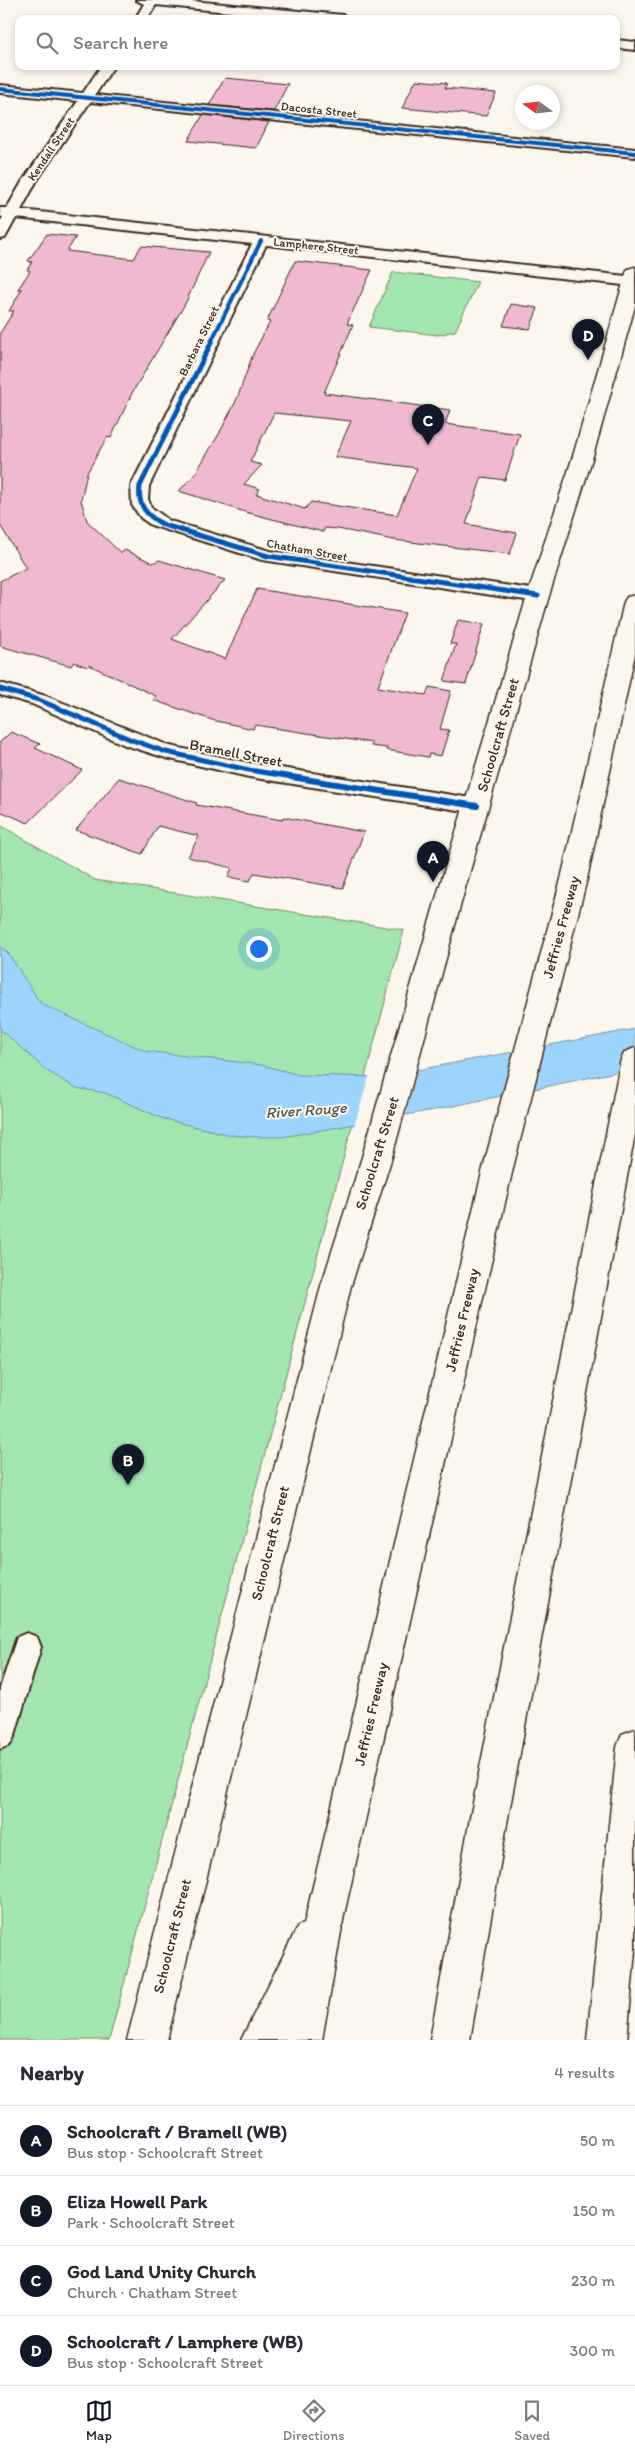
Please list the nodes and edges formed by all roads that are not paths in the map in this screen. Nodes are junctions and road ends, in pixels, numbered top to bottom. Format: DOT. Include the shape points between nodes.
graph roads {
  1 [pos="149,0"];
  2 [pos="143,15"];
  3 [pos="302,15"];
  4 [pos="620,44"];
  5 [pos="635,46"];
  6 [pos="105,70"];
  7 [pos="0,89"];
  8 [pos="87,98"];
  9 [pos="635,153"];
  10 [pos="5,213"];
  11 [pos="0,235"];
  12 [pos="261,241"];
  13 [pos="634,277"];
  14 [pos="157,452"];
  15 [pos="538,596"];
  16 [pos="635,602"];
  17 [pos="0,689"];
  18 [pos="477,806"];
  19 [pos="635,1059"];
  20 [pos="27,1647"];
  21 [pos="0,1735"];
  22 [pos="635,1747"];
  23 [pos="325,1914"];
  24 [pos="147,2040"];
  25 [pos="261,2040"];
  26 [pos="302,2040"];
  27 [pos="450,2040"];
  28 [pos="607,2040"];
  1 -- 2 [label="street"];
  1 -- 3 [label="street"];
  4 -- 5 [label="street"];
  6 -- 8 [label="street, Kendall Street"];
  7 -- 8 [label="street, Dacosta Street"];
  8 -- 9 [label="street, Dacosta Street"];
  8 -- 10 [label="street, Kendall Street"];
  10 -- 11 [label="street, Kendall Street"];
  10 -- 12 [label="street, Lamphere Street"];
  12 -- 13 [label="street, Lamphere Street"];
  12 -- 14 [label="street, Barbara Street"];
  13 -- 15 [label="main road, Schoolcraft Street" via="583,456"];
  14 -- 15 [label="street, Chatham Street" via="138,496 140,507 148,516 164,525 268,556"];
  15 -- 18 [label="main road, Schoolcraft Street"];
  16 -- 23 [label="main road, Jeffries Freeway" via="574,879 499,1164"];
  17 -- 18 [label="street, Bramell Street" via="53,706 166,752 249,770"];
  18 -- 24 [label="main road, Schoolcraft Street" via="377,1157 336,1286"];
  19 -- 27 [label="main road" via="489,1818"];
  20 -- 21 [label="street"];
  22 -- 28 [label="main road"];
  23 -- 25 [label="main road"];
  23 -- 26 [label="main road, Jeffries Freeway"];
}
